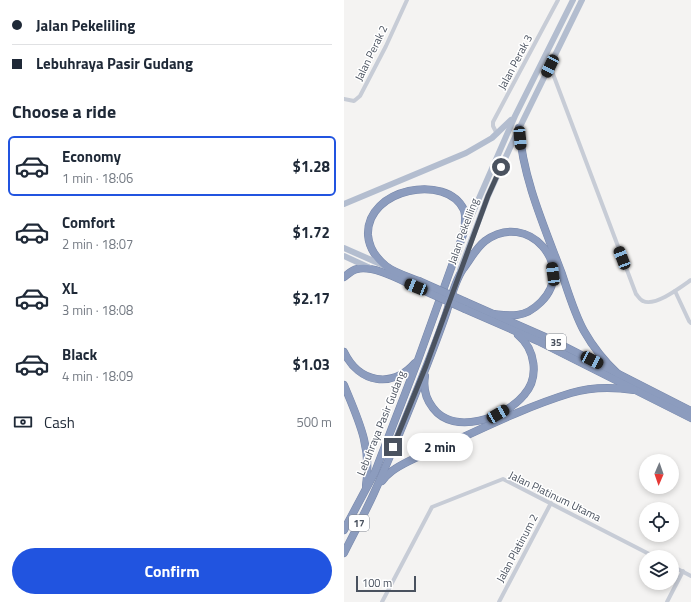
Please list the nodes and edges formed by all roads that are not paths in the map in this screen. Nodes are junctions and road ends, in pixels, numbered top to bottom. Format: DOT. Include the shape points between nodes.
graph roads {
  1 [pos="407,0"];
  2 [pos="558,0"];
  3 [pos="573,0"];
  4 [pos="582,0"];
  5 [pos="550,66"];
  6 [pos="344,99"];
  7 [pos="515,116"];
  8 [pos="519,128"];
  9 [pos="497,134"];
  10 [pos="344,204"];
  11 [pos="464,232"];
  12 [pos="344,248"];
  13 [pos="344,256"];
  14 [pos="387,267"];
  15 [pos="372,268"];
  16 [pos="458,275"];
  17 [pos="344,277"];
  18 [pos="691,280"];
  19 [pos="418,284"];
  20 [pos="675,291"];
  21 [pos="466,305"];
  22 [pos="493,314"];
  23 [pos="691,322"];
  24 [pos="508,328"];
  25 [pos="344,352"];
  26 [pos="418,360"];
  27 [pos="426,366"];
  28 [pos="618,374"];
  29 [pos="344,385"];
  30 [pos="634,390"];
  31 [pos="691,412"];
  32 [pos="691,418"];
  33 [pos="365,490"];
  34 [pos="374,494"];
  35 [pos="552,503"];
  36 [pos="344,530"];
  37 [pos="643,550"];
  38 [pos="344,553"];
  39 [pos="679,569"];
  40 [pos="683,571"];
  41 [pos="691,576"];
  42 [pos="382,602"];
  43 [pos="499,602"];
  44 [pos="667,602"];
  1 -- 6 [label="street, Jalan Perak 2" via="360,96 354,102"];
  2 -- 9 [label="street, Jalan Perak 3" via="493,122"];
  3 -- 7 [label="main road, Jalan Pekeliling"];
  4 -- 5 [label="main road, Jalan Pekeliling"];
  5 -- 8 [label="main road, Jalan Pekeliling"];
  5 -- 20 [label="street" via="636,294 643,301 655,302"];
  7 -- 9 [label="main road"];
  7 -- 11 [label="main road, Jalan Pekeliling"];
  8 -- 16 [label="main road, Jalan Pekeliling / 17" via="488,196"];
  8 -- 28 [label="highway" via="524,167 583,330 606,363"];
  9 -- 10 [label="main road" via="466,154"];
  11 -- 14 [label="highway, Lebuhraya Pasir Gudang" via="464,210 456,200 445,193 438,190 420,190 387,199 374,212 368,232 370,246"];
  11 -- 26 [label="highway, Lebuhraya Pasir Gudang / 17"];
  12 -- 14 [label="main road"];
  13 -- 15 [label="main road"];
  14 -- 19 [label="highway"];
  15 -- 17 [label="highway" via="356,269"];
  15 -- 19 [label="highway"];
  16 -- 22 [label="highway" via="478,247 502,232 523,233 533,237 544,247 552,262 553,274 551,288 545,298 527,312 509,316"];
  16 -- 27 [label="highway, Jalan Pekeliling / 17"];
  18 -- 20 [label="street"];
  19 -- 21 [label="highway, bridge"];
  20 -- 23 [label="street"];
  21 -- 22 [label="highway"];
  21 -- 24 [label="highway"];
  22 -- 28 [label="highway, 35" via="552,340"];
  24 -- 27 [label="highway" via="524,340 534,364 533,374 524,395 498,414 462,423 441,416 429,402 425,392"];
  24 -- 30 [label="highway, 35"];
  25 -- 26 [label="highway" via="353,367 372,378 390,379 404,373"];
  26 -- 33 [label="highway, Lebuhraya Pasir Gudang / 17" via="375,472"];
  27 -- 34 [label="highway, Lebuhraya Pasir Gudang / 17"];
  28 -- 31 [label="highway, 35"];
  29 -- 33 [label="highway" via="366,444"];
  30 -- 32 [label="highway, 35"];
  30 -- 34 [label="highway" via="597,388 572,393 540,405 397,468 387,474"];
  33 -- 36 [label="highway, Lebuhraya Pasir Gudang / 17"];
  34 -- 38 [label="highway, Lebuhraya Pasir Gudang / 17"];
  35 -- 37 [label="street, Jalan Platinum Utama"];
  35 -- 42 [label="street, Jalan Platinum Utama" via="503,479 433,506"];
  35 -- 43 [label="street, Jalan Platinum 2"];
  39 -- 40 [label="street"];
  40 -- 41 [label="street"];
  40 -- 44 [label="street"];
}
